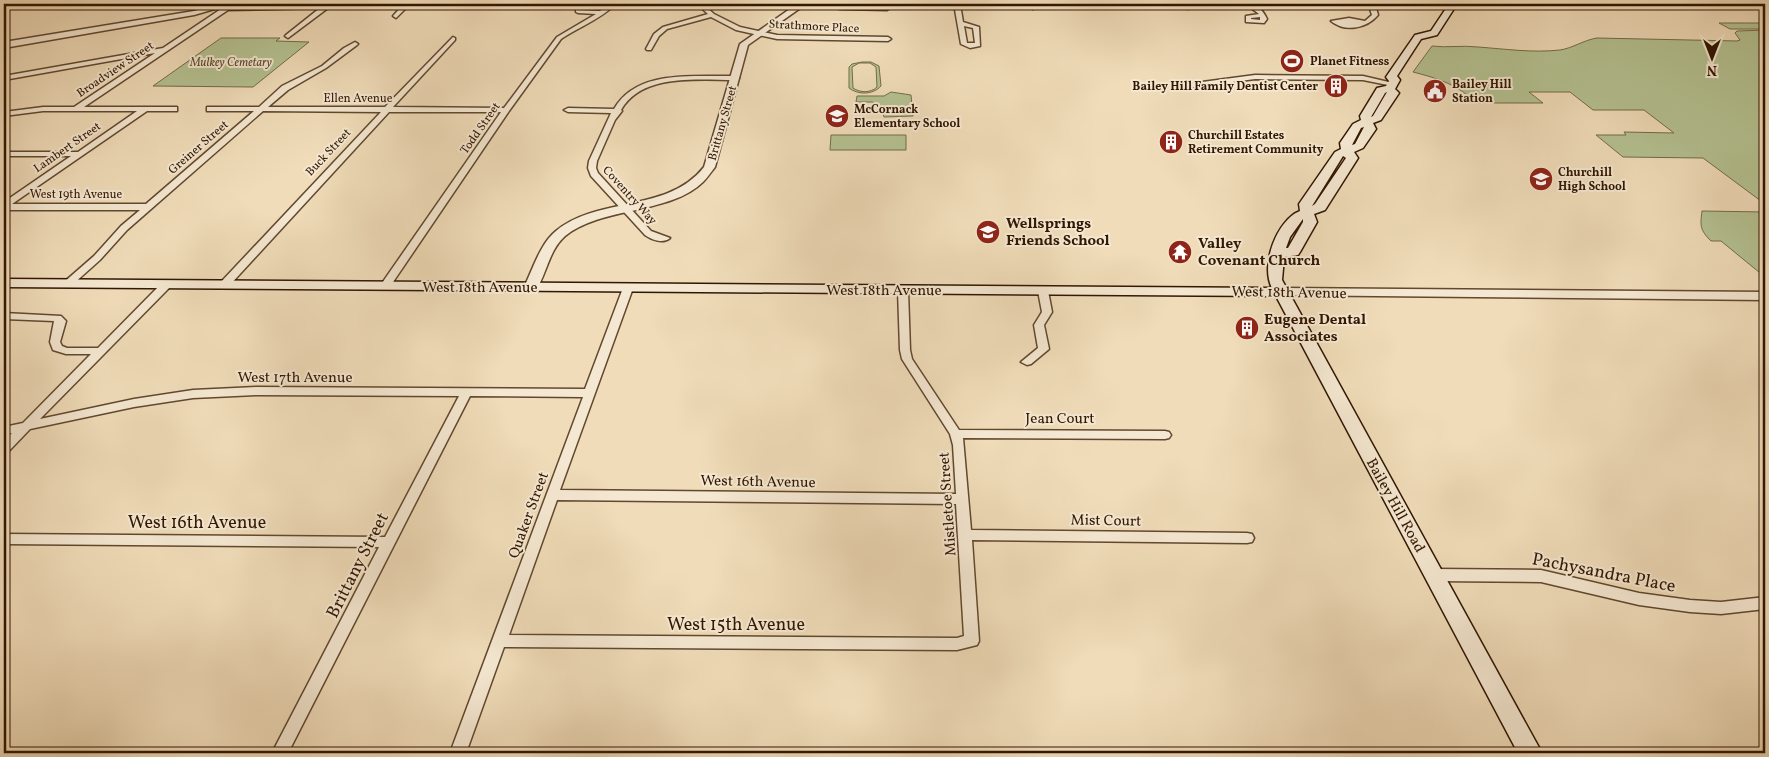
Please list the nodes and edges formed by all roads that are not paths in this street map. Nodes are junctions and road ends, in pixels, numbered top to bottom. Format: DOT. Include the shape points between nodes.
graph roads {
  1 [pos="12,4"];
  2 [pos="402,4"];
  3 [pos="407,4"];
  4 [pos="614,4"];
  5 [pos="700,4"];
  6 [pos="802,4"];
  7 [pos="815,4"];
  8 [pos="957,4"];
  9 [pos="1024,4"];
  10 [pos="1038,4"];
  11 [pos="1098,4"];
  12 [pos="1110,4"];
  13 [pos="1192,4"];
  14 [pos="1249,4"];
  15 [pos="1368,4"];
  16 [pos="1453,4"];
  17 [pos="225,6"];
  18 [pos="327,6"];
  19 [pos="1185,7"];
  20 [pos="887,8"];
  21 [pos="4,9"];
  22 [pos="578,12"];
  23 [pos="601,13"];
  24 [pos="712,15"];
  25 [pos="1262,15"];
  26 [pos="396,16"];
  27 [pos="1429,22"];
  28 [pos="960,23"];
  29 [pos="1366,23"];
  30 [pos="757,34"];
  31 [pos="1426,34"];
  32 [pos="288,36"];
  33 [pos="453,39"];
  34 [pos="888,39"];
  35 [pos="355,44"];
  36 [pos="4,45"];
  37 [pos="1425,46"];
  38 [pos="649,49"];
  39 [pos="165,50"];
  40 [pos="1407,73"];
  41 [pos="4,78"];
  42 [pos="735,78"];
  43 [pos="1392,84"];
  44 [pos="1187,86"];
  45 [pos="76,109"];
  46 [pos="145,109"];
  47 [pos="174,109"];
  48 [pos="210,109"];
  49 [pos="262,109"];
  50 [pos="386,110"];
  51 [pos="506,110"];
  52 [pos="568,110"];
  53 [pos="618,111"];
  54 [pos="4,114"];
  55 [pos="1366,121"];
  56 [pos="1348,151"];
  57 [pos="4,154"];
  58 [pos="80,154"];
  59 [pos="4,206"];
  60 [pos="149,206"];
  61 [pos="626,209"];
  62 [pos="665,238"];
  63 [pos="4,283"];
  64 [pos="68,284"];
  65 [pos="168,284"];
  66 [pos="224,284"];
  67 [pos="385,286"];
  68 [pos="531,287"];
  69 [pos="628,288"];
  70 [pos="904,290"];
  71 [pos="1043,291"];
  72 [pos="1281,292"];
  73 [pos="1765,296"];
  74 [pos="4,316"];
  75 [pos="100,351"];
  76 [pos="1027,362"];
  77 [pos="466,393"];
  78 [pos="590,393"];
  79 [pos="26,427"];
  80 [pos="4,431"];
  81 [pos="956,434"];
  82 [pos="1165,435"];
  83 [pos="4,449"];
  84 [pos="552,495"];
  85 [pos="963,499"];
  86 [pos="966,535"];
  87 [pos="1247,538"];
  88 [pos="4,540"];
  89 [pos="390,542"];
  90 [pos="1434,575"];
  91 [pos="1765,602"];
  92 [pos="499,641"];
  93 [pos="972,641"];
  94 [pos="280,753"];
  95 [pos="458,753"];
  96 [pos="1530,753"];
  1 -- 21 [label="street"];
  2 -- 18 [label="street"];
  3 -- 26 [label="street"];
  4 -- 23 [label="street, Todd Street"];
  5 -- 24 [label="street, Strathmore Place"];
  6 -- 30 [label="street, Brittany Street"];
  7 -- 20 [label="street"];
  8 -- 28 [label="street"];
  9 -- 10 [label="street"];
  11 -- 12 [label="street"];
  13 -- 19 [label="street"];
  14 -- 25 [label="street"];
  15 -- 29 [label="street" via="1375,14"];
  16 -- 31 [label="main road, Bailey Hill Road" via="1434,33"];
  17 -- 18 [label="street"];
  17 -- 36 [label="street"];
  17 -- 39 [label="street, Broadview Street"];
  18 -- 32 [label="street"];
  22 -- 23 [label="street"];
  23 -- 51 [label="street, Todd Street" via="559,38"];
  24 -- 30 [label="street, Strathmore Place" via="738,29"];
  24 -- 38 [label="street" via="675,23 661,30"];
  27 -- 31 [label="main road" via="1423,30"];
  30 -- 34 [label="street, Strathmore Place" via="790,38"];
  30 -- 42 [label="street, Brittany Street" via="744,44"];
  31 -- 37 [label="main road" via="1430,39"];
  31 -- 43 [label="main road, Bailey Hill Road" via="1418,37 1411,57 1391,77"];
  33 -- 50 [label="street, Buck Street"];
  35 -- 49 [label="street, Greiner Street" via="324,67 290,84"];
  39 -- 41 [label="street"];
  39 -- 45 [label="street, Broadview Street"];
  40 -- 43 [label="main road"];
  42 -- 53 [label="street, Coventry Way" via="686,78 655,83 626,96"];
  42 -- 61 [label="street, Brittany Street" via="706,174 680,192"];
  43 -- 44 [label="street" via="1363,78 1255,77"];
  43 -- 55 [label="main road, Bailey Hill Road" via="1394,93 1377,118"];
  45 -- 46 [label="street"];
  45 -- 54 [label="street, Broadview Street"];
  46 -- 47 [label="street"];
  46 -- 58 [label="street, Lambert Street"];
  48 -- 49 [label="street, Ellen Avenue"];
  49 -- 50 [label="street, Ellen Avenue"];
  49 -- 60 [label="street, Greiner Street"];
  50 -- 51 [label="street, Ellen Avenue"];
  50 -- 66 [label="street, Buck Street"];
  51 -- 67 [label="street, Todd Street"];
  52 -- 53 [label="street"];
  53 -- 61 [label="street, Coventry Way" via="592,166 594,174"];
  55 -- 56 [label="main road, Bailey Hill Road" via="1369,131 1359,146"];
  56 -- 72 [label="main road, Bailey Hill Road" via="1339,154 1305,204 1310,222 1293,252 1278,253 1274,270"];
  57 -- 58 [label="street"];
  58 -- 59 [label="street, Lambert Street"];
  59 -- 60 [label="street, West 19th Avenue"];
  60 -- 64 [label="street, Greiner Street"];
  61 -- 62 [label="street, Coventry Way" via="651,235"];
  61 -- 68 [label="street, Brittany Street" via="576,224 562,232 554,240"];
  63 -- 64 [label="main road, West 18th Avenue"];
  64 -- 65 [label="main road, West 18th Avenue"];
  65 -- 66 [label="main road, West 18th Avenue"];
  65 -- 75 [label="street"];
  66 -- 67 [label="main road, West 18th Avenue"];
  67 -- 68 [label="main road, West 18th Avenue"];
  68 -- 69 [label="main road, West 18th Avenue"];
  69 -- 70 [label="main road, West 18th Avenue"];
  69 -- 78 [label="street, Quaker Street"];
  70 -- 71 [label="main road, West 18th Avenue"];
  70 -- 81 [label="street, Mistletoe Street" via="907,359"];
  71 -- 72 [label="main road, West 18th Avenue"];
  71 -- 76 [label="street" via="1047,312 1039,325 1044,349"];
  72 -- 73 [label="street, West 18th Avenue"];
  72 -- 90 [label="main road, Bailey Hill Road"];
  74 -- 75 [label="street" via="57,318 61,321 54,342 57,348"];
  75 -- 79 [label="street"];
  77 -- 78 [label="street, West 17th Avenue"];
  77 -- 79 [label="street, West 17th Avenue" via="256,391 193,394 134,403"];
  77 -- 89 [label="street, Brittany Street"];
  78 -- 84 [label="street, Quaker Street"];
  79 -- 80 [label="street, West 17th Avenue"];
  79 -- 83 [label="street"];
  81 -- 82 [label="street, Jean Court"];
  81 -- 85 [label="street, Mistletoe Street"];
  84 -- 85 [label="street, West 16th Avenue"];
  84 -- 92 [label="street, Quaker Street"];
  85 -- 86 [label="street, Mistletoe Street"];
  86 -- 87 [label="street, Mist Court"];
  86 -- 93 [label="street, Mistletoe Street"];
  88 -- 89 [label="street, West 16th Avenue"];
  89 -- 94 [label="street, Brittany Street"];
  90 -- 91 [label="street, Pachysandra Place" via="1541,576 1632,598 1690,606 1721,608"];
  90 -- 96 [label="main road, Bailey Hill Road"];
  92 -- 93 [label="street, West 15th Avenue" via="948,644"];
  92 -- 95 [label="street, Quaker Street"];
}
